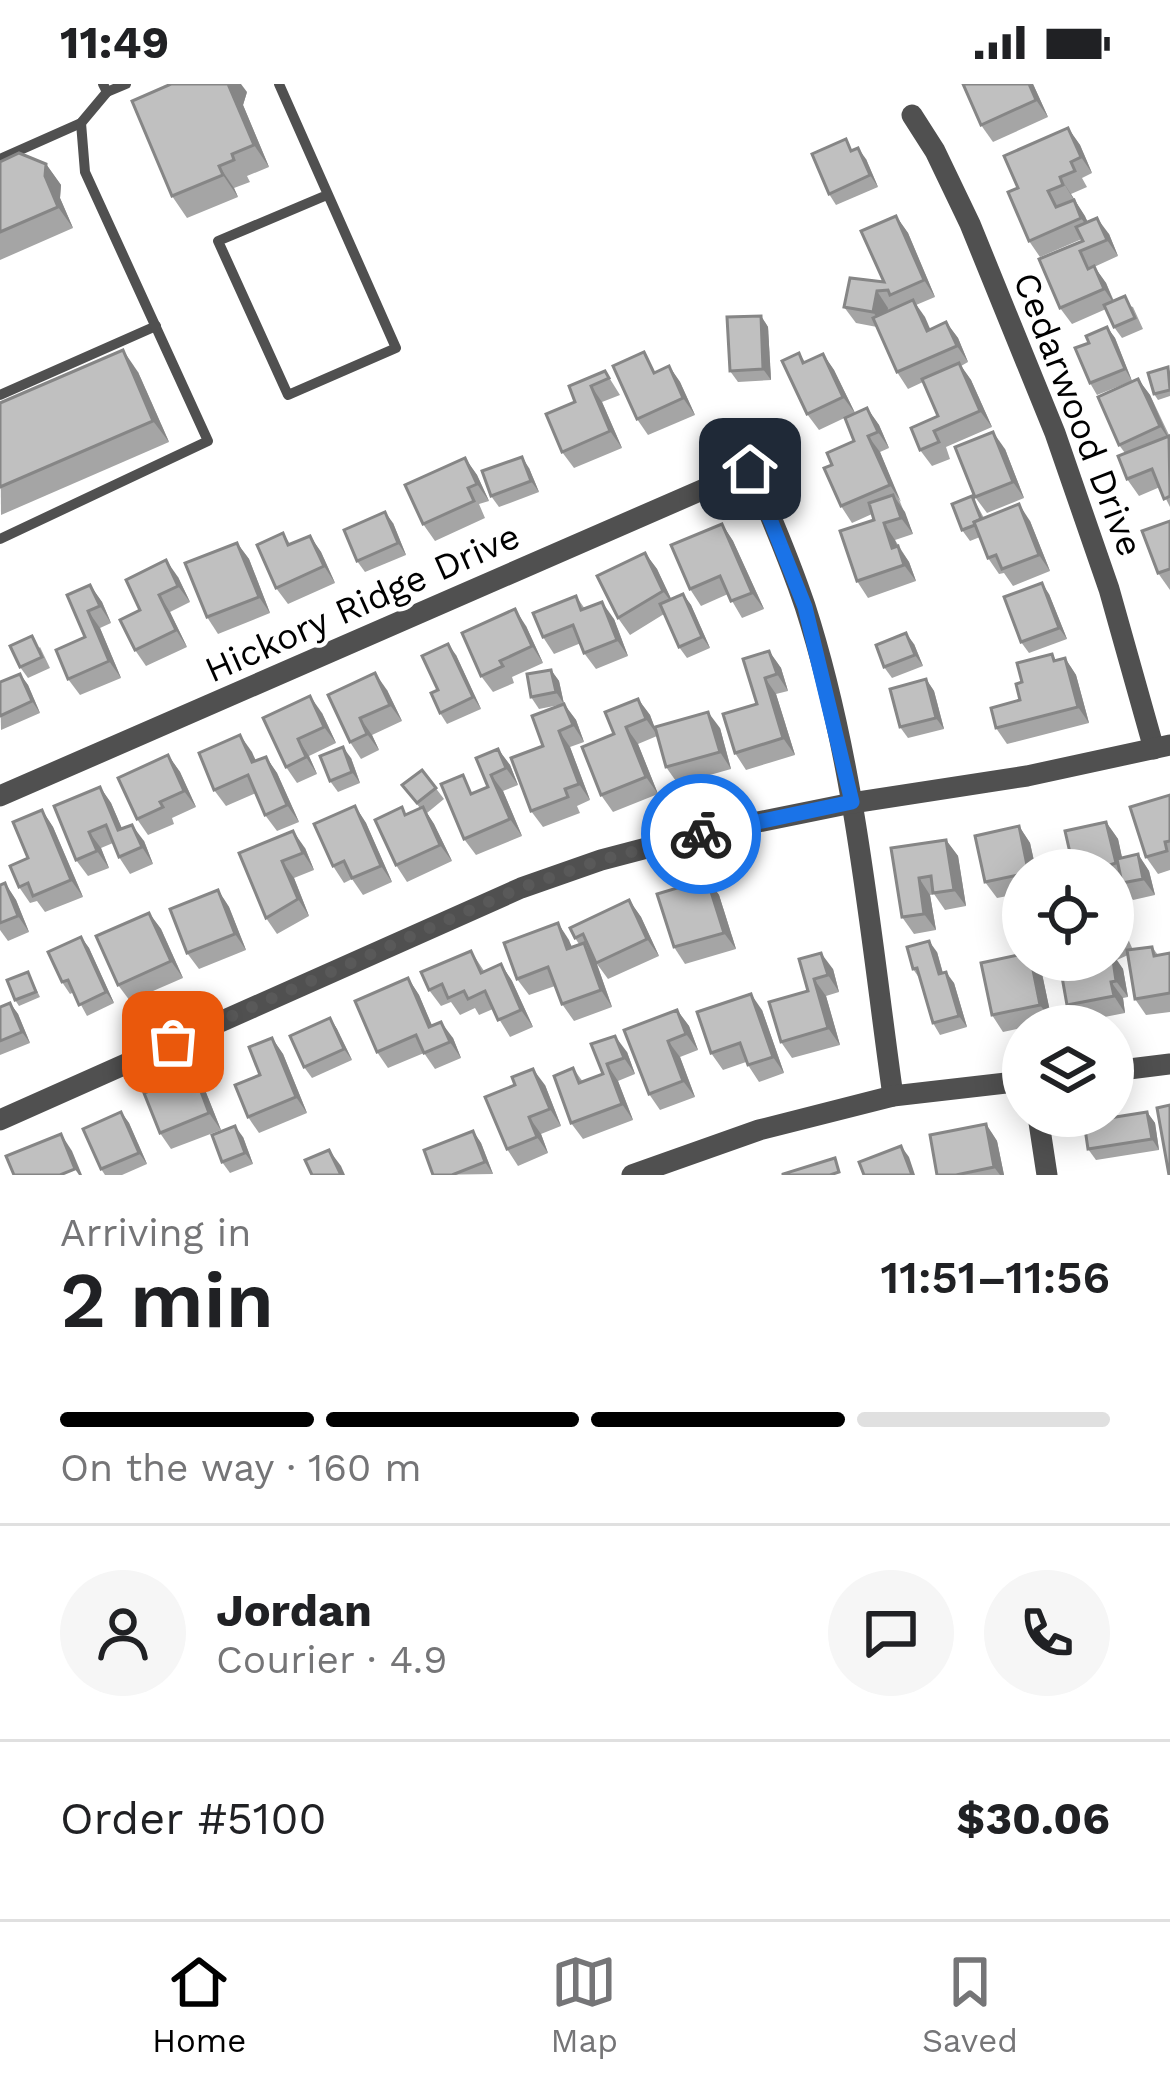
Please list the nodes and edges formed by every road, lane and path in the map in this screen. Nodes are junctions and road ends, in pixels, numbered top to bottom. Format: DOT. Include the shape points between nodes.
graph roads {
  1 [pos="126,84"];
  2 [pos="264,84"];
  3 [pos="105,88"];
  4 [pos="281,88"];
  5 [pos="912,115"];
  6 [pos="81,123"];
  7 [pos="0,159"];
  8 [pos="327,195"];
  9 [pos="156,326"];
  10 [pos="0,395"];
  11 [pos="0,539"];
  12 [pos="1162,747"];
  13 [pos="0,796"];
  14 [pos="852,802"];
  15 [pos="1170,1064"];
  16 [pos="1134,1068"];
  17 [pos="1002,1083"];
  18 [pos="893,1096"];
  19 [pos="0,1120"];
  20 [pos="1041,1137"];
  21 [pos="632,1175"];
  22 [pos="1047,1175"];
  1 -- 3 [label="lane"];
  2 -- 4 [label="lane"];
  3 -- 6 [label="lane"];
  4 -- 8 [label="lane"];
  5 -- 12 [label="street, Cedarwood Drive" via="970,224 1055,434"];
  6 -- 7 [label="lane"];
  6 -- 9 [label="lane" via="85,172"];
  8 -- 8 [label="lane" via="396,349 288,395 218,241"];
  9 -- 10 [label="lane"];
  9 -- 11 [label="lane" via="208,441"];
  12 -- 14 [label="street"];
  13 -- 14 [label="street, Hickory Ridge Drive" via="750,469 805,607"];
  14 -- 18 [label="street"];
  14 -- 19 [label="street" via="704,833 520,888"];
  15 -- 16 [label="street"];
  17 -- 18 [label="street"];
  18 -- 21 [label="street" via="759,1130"];
  20 -- 22 [label="street"];
}
